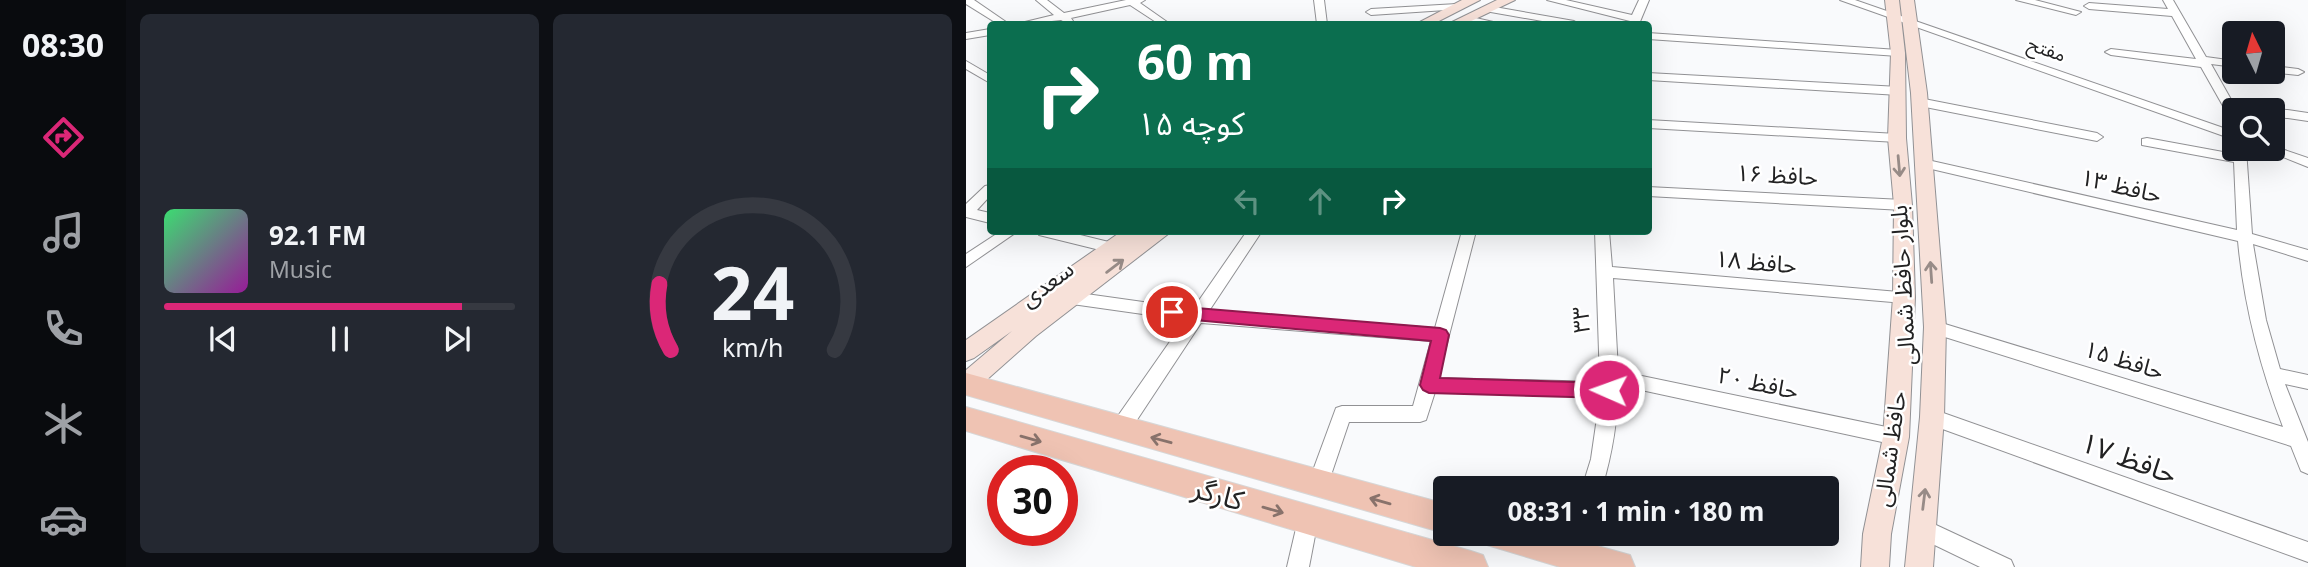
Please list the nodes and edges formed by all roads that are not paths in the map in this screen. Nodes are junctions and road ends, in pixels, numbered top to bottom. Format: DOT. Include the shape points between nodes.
graph roads {
  1 [pos="967,0"];
  2 [pos="1041,0"];
  3 [pos="1319,0"];
  4 [pos="1473,0"];
  5 [pos="1508,0"];
  6 [pos="1552,0"];
  7 [pos="1644,0"];
  8 [pos="1845,0"];
  9 [pos="2021,0"];
  10 [pos="2168,0"];
  11 [pos="1136,1"];
  12 [pos="2042,2"];
  13 [pos="2089,6"];
  14 [pos="1457,7"];
  15 [pos="1489,9"];
  16 [pos="1901,9"];
  17 [pos="1371,12"];
  18 [pos="2076,12"];
  19 [pos="2176,13"];
  20 [pos="1063,18"];
  21 [pos="999,21"];
  22 [pos="1046,21"];
  23 [pos="1068,21"];
  24 [pos="1160,21"];
  25 [pos="1321,21"];
  26 [pos="1429,21"];
  27 [pos="1463,21"];
  28 [pos="1557,21"];
  29 [pos="1631,21"];
  30 [pos="1635,21"];
  31 [pos="1738,27"];
  32 [pos="987,32"];
  33 [pos="966,36"];
  34 [pos="1652,36"];
  35 [pos="1735,42"];
  36 [pos="2111,52"];
  37 [pos="1898,53"];
  38 [pos="2204,62"];
  39 [pos="2222,63"];
  40 [pos="966,64"];
  41 [pos="2286,71"];
  42 [pos="2298,72"];
  43 [pos="1652,76"];
  44 [pos="987,77"];
  45 [pos="1899,91"];
  46 [pos="2225,98"];
  47 [pos="1919,103"];
  48 [pos="2285,114"];
  49 [pos="2308,117"];
  50 [pos="1652,124"];
  51 [pos="2222,131"];
  52 [pos="2097,137"];
  53 [pos="1897,138"];
  54 [pos="2147,142"];
  55 [pos="2222,152"];
  56 [pos="2285,155"];
  57 [pos="2240,161"];
  58 [pos="1923,163"];
  59 [pos="2308,163"];
  60 [pos="1652,191"];
  61 [pos="987,192"];
  62 [pos="1903,205"];
  63 [pos="966,212"];
  64 [pos="966,212"];
  65 [pos="987,217"];
  66 [pos="1005,235"];
  67 [pos="1060,235"];
  68 [pos="1130,235"];
  69 [pos="1157,235"];
  70 [pos="1252,235"];
  71 [pos="1468,235"];
  72 [pos="1602,235"];
  73 [pos="2243,237"];
  74 [pos="1112,248"];
  75 [pos="2308,256"];
  76 [pos="966,262"];
  77 [pos="1604,272"];
  78 [pos="1904,297"];
  79 [pos="1072,298"];
  80 [pos="1197,316"];
  81 [pos="1018,327"];
  82 [pos="1935,327"];
  83 [pos="1440,335"];
  84 [pos="966,352"];
  85 [pos="2273,374"];
  86 [pos="2308,382"];
  87 [pos="1609,383"];
  88 [pos="966,384"];
  89 [pos="1429,385"];
  90 [pos="1932,417"];
  91 [pos="966,419"];
  92 [pos="1120,429"];
  93 [pos="1896,437"];
  94 [pos="2298,440"];
  95 [pos="2308,465"];
  96 [pos="1595,476"];
  97 [pos="1318,484"];
  98 [pos="1433,515"];
  99 [pos="1308,520"];
  100 [pos="1921,528"];
  101 [pos="1577,546"];
  102 [pos="2308,552"];
  103 [pos="1298,567"];
  104 [pos="1471,567"];
  105 [pos="1618,567"];
  106 [pos="1875,567"];
  107 [pos="1919,567"];
  108 [pos="2003,567"];
  1 -- 21 [label="street"];
  2 -- 20 [label="street"];
  3 -- 25 [label="street"];
  4 -- 14 [label="street"];
  5 -- 15 [label="street"];
  6 -- 29 [label="street"];
  7 -- 30 [label="street"];
  8 -- 16 [label="street, مفتح"];
  9 -- 12 [label="street"];
  10 -- 19 [label="street"];
  11 -- 20 [label="street"];
  11 -- 24 [label="street"];
  12 -- 18 [label="street"];
  13 -- 19 [label="street"];
  14 -- 17 [label="street"];
  14 -- 26 [label="street"];
  15 -- 27 [label="street"];
  15 -- 28 [label="street"];
  16 -- 37 [label="street, بلوار حافظ شمالی"];
  16 -- 47 [label="street, بلوار حافظ شمالی"];
  16 -- 51 [label="street, مفتح"];
  19 -- 38 [label="street"];
  20 -- 22 [label="street"];
  20 -- 23 [label="street"];
  31 -- 35 [label="street"];
  32 -- 33 [label="street"];
  34 -- 35 [label="street"];
  35 -- 37 [label="street"];
  36 -- 38 [label="street"];
  37 -- 45 [label="street, بلوار حافظ شمالی"];
  38 -- 39 [label="street"];
  38 -- 46 [label="street"];
  40 -- 44 [label="street"];
  41 -- 42 [label="street"];
  43 -- 45 [label="street"];
  45 -- 53 [label="street, بلوار حافظ شمالی"];
  47 -- 52 [label="street"];
  47 -- 58 [label="street, بلوار حافظ شمالی"];
  48 -- 49 [label="street"];
  50 -- 53 [label="street"];
  53 -- 62 [label="street, بلوار حافظ شمالی, one-way"];
  54 -- 55 [label="street"];
  56 -- 59 [label="street"];
  57 -- 73 [label="street"];
  58 -- 73 [label="street, حافظ ۱۳"];
  82 -- 58 [label="street, بلوار حافظ شمالی, one-way"];
  60 -- 62 [label="street, حافظ ۱۶"];
  61 -- 64 [label="street"];
  62 -- 78 [label="street, حافظ شمالی"];
  63 -- 65 [label="street"];
  66 -- 76 [label="street"];
  67 -- 74 [label="street"];
  68 -- 74 [label="street, سعدی"];
  79 -- 69 [label="street, سعدی, one-way"];
  70 -- 80 [label="street"];
  71 -- 83 [label="street"];
  72 -- 77 [label="street, ۳۳"];
  73 -- 75 [label="street, حافظ ۱۳"];
  73 -- 85 [label="street"];
  74 -- 81 [label="street, سعدی"];
  77 -- 78 [label="street, حافظ ۱۸"];
  77 -- 87 [label="street, ۳۳"];
  78 -- 93 [label="street, حافظ شمالی"];
  79 -- 80 [label="street"];
  79 -- 81 [label="street, سعدی"];
  80 -- 83 [label="street"];
  80 -- 92 [label="street"];
  81 -- 84 [label="street, سعدی"];
  81 -- 88 [label="street, سعدی"];
  82 -- 90 [label="street, بلوار حافظ شمالی"];
  82 -- 94 [label="street, حافظ ۱۵"];
  83 -- 89 [label="street"];
  85 -- 86 [label="street"];
  85 -- 94 [label="street"];
  87 -- 89 [label="street, حافظ ۲۰"];
  87 -- 93 [label="street, حافظ ۲۰"];
  87 -- 96 [label="street, ۳۳" via="1609,410"];
  88 -- 92 [label="main road, کارگر"];
  89 -- 97 [label="street" via="1420,414 1342,414"];
  100 -- 90 [label="street, بلوار حافظ شمالی, one-way"];
  90 -- 102 [label="street, حافظ ۱۷"];
  91 -- 99 [label="main road, کارگر, one-way"];
  97 -- 92 [label="main road, کارگر, one-way"];
  93 -- 106 [label="street, حافظ شمالی"];
  94 -- 95 [label="street"];
  98 -- 97 [label="main road, کارگر, one-way"];
  99 -- 103 [label="street"];
  99 -- 104 [label="main road, کارگر"];
  100 -- 107 [label="street, بلوار حافظ شمالی"];
  100 -- 108 [label="street"];
  101 -- 105 [label="main road"];
}
